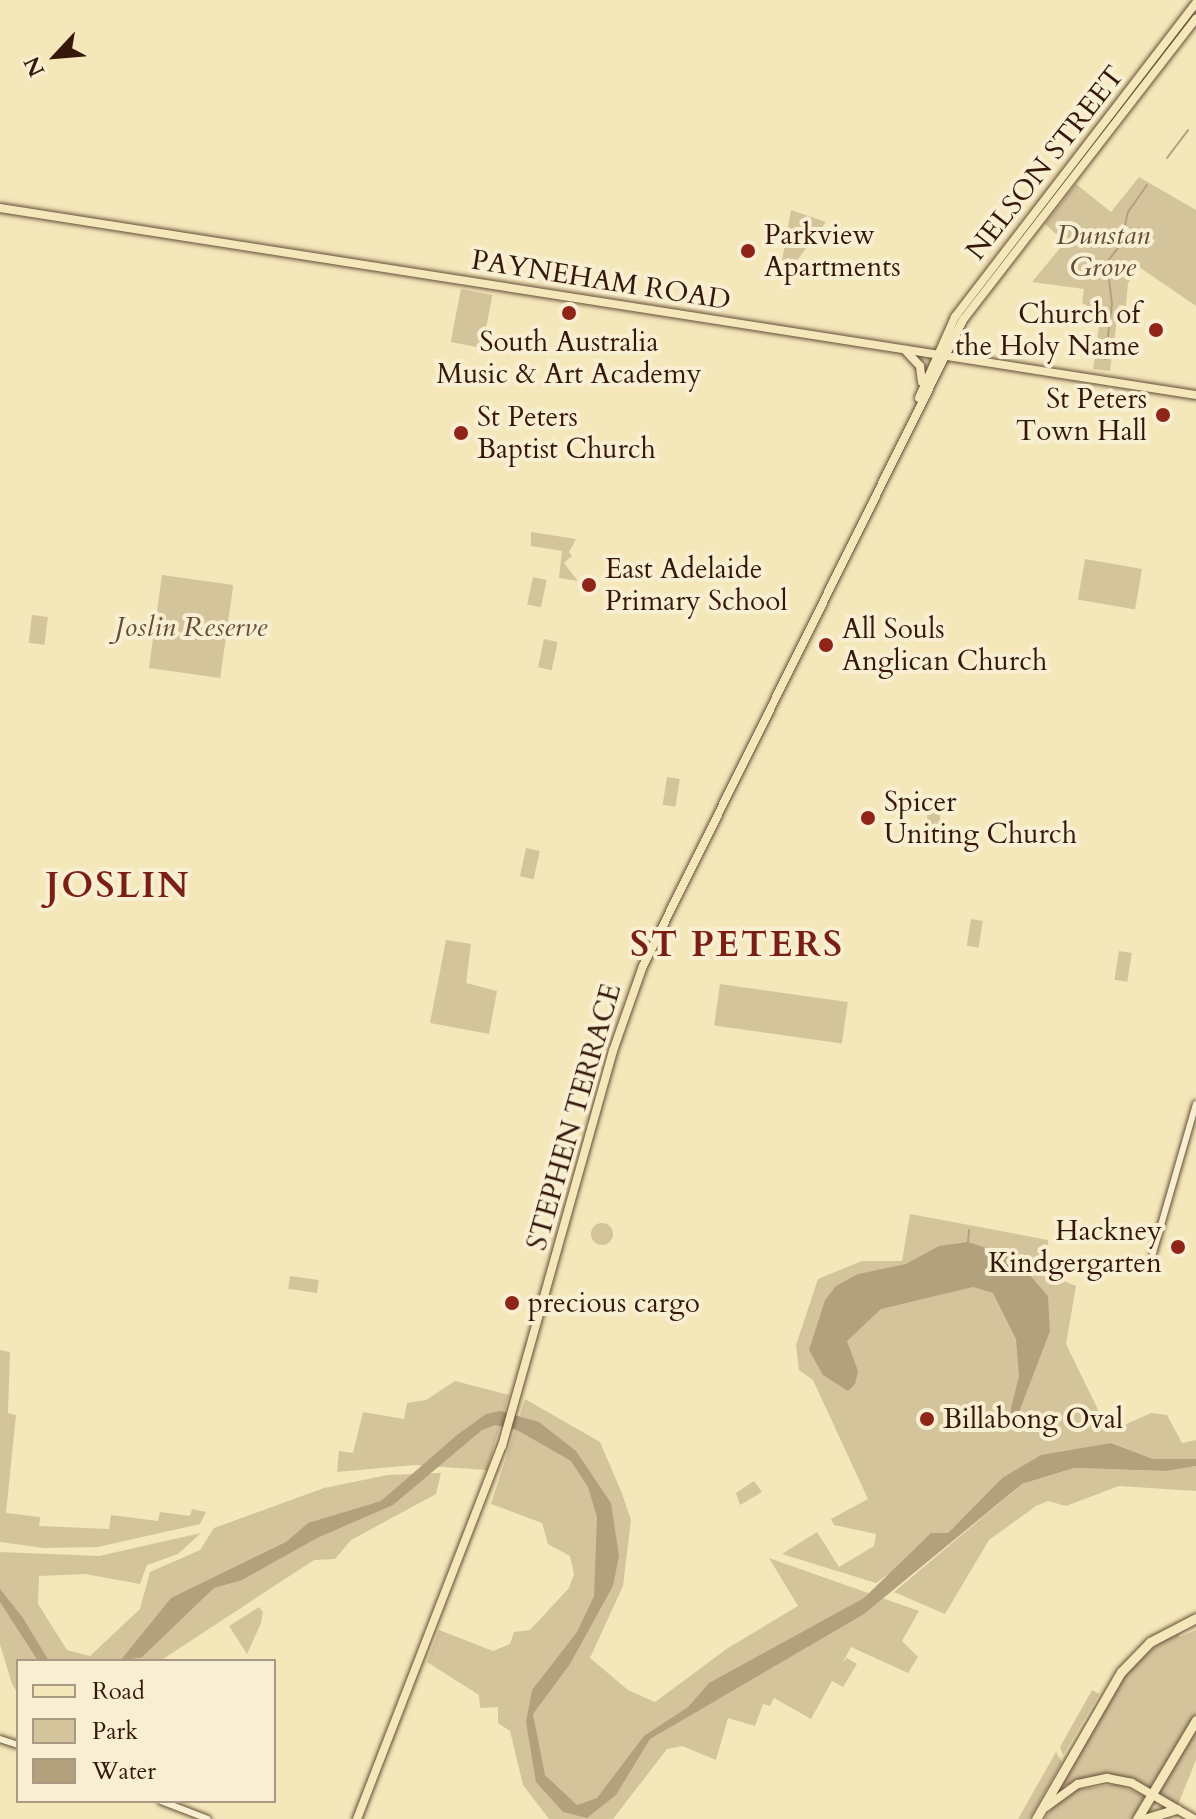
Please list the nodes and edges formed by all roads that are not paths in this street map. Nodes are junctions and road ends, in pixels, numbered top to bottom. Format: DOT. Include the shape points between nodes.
graph roads {
  1 [pos="1195,8"];
  2 [pos="1196,18"];
  3 [pos="1102,134"];
  4 [pos="0,208"];
  5 [pos="905,350"];
  6 [pos="940,355"];
  7 [pos="922,389"];
  8 [pos="1196,395"];
  9 [pos="916,410"];
  10 [pos="1196,1104"];
  11 [pos="1153,1253"];
  12 [pos="1196,1618"];
  13 [pos="1196,1720"];
  14 [pos="1151,1794"];
  15 [pos="166,1803"];
  16 [pos="1177,1809"];
  17 [pos="208,1819"];
  18 [pos="357,1819"];
  19 [pos="1036,1819"];
  20 [pos="1137,1819"];
  21 [pos="1144,1819"];
  22 [pos="1194,1819"];
  1 -- 3 [label="main road, NELSON STREET"];
  2 -- 3 [label="main road, NELSON STREET"];
  3 -- 6 [label="main road, NELSON STREET" via="955,317"];
  4 -- 5 [label="main road, PAYNEHAM ROAD"];
  5 -- 6 [label="main road, PAYNEHAM ROAD"];
  5 -- 7 [label="main road" via="920,366"];
  6 -- 7 [label="main road, STEPHEN TERRACE"];
  6 -- 8 [label="main road, PAYNEHAM ROAD"];
  6 -- 9 [label="main road, STEPHEN TERRACE"];
  7 -- 9 [label="main road, STEPHEN TERRACE"];
  9 -- 18 [label="main road, STEPHEN TERRACE" via="630,996 484,1496"];
  10 -- 11 [label="street"];
  12 -- 19 [label="highway" via="1150,1642 1121,1672"];
  13 -- 14 [label="highway"];
  14 -- 16 [label="main road"];
  14 -- 19 [label="main road" via="1107,1778 1078,1784 1051,1800"];
  14 -- 20 [label="highway"];
  15 -- 17 [label="street"];
  16 -- 21 [label="highway"];
  16 -- 22 [label="main road"];
}
